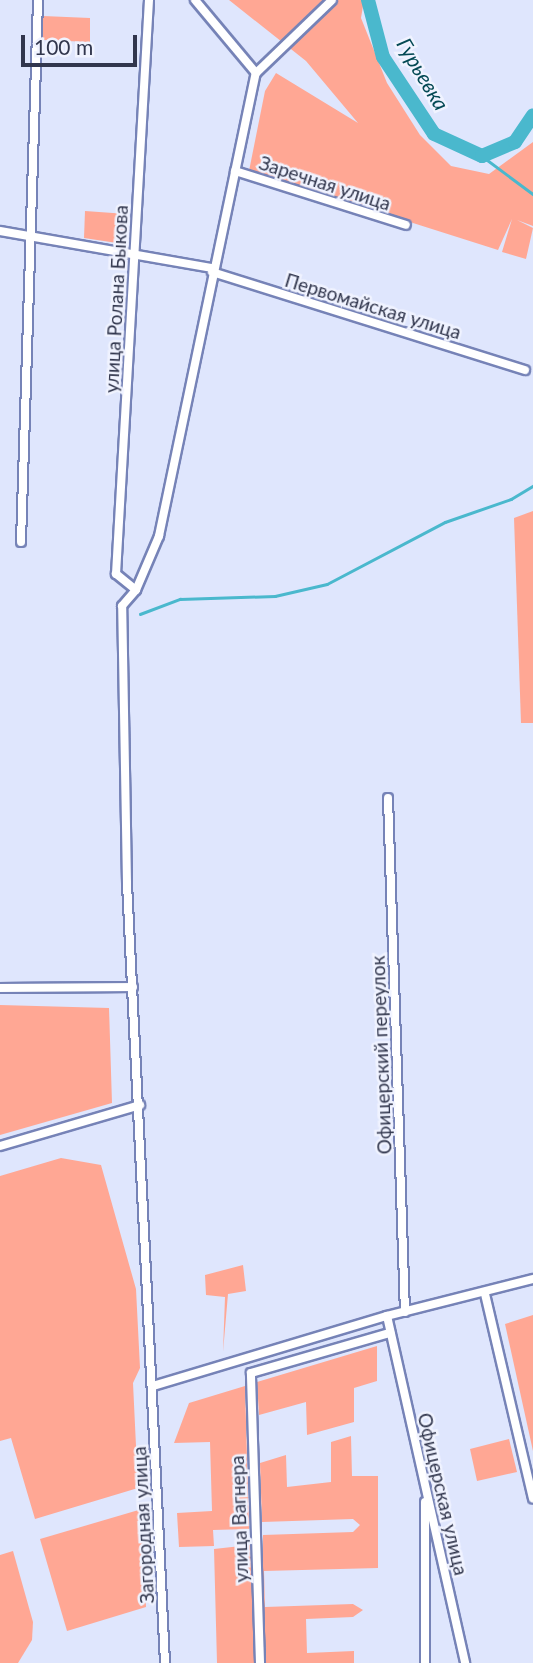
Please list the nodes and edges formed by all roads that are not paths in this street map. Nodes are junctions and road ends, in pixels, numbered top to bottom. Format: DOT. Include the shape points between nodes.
graph roads {
  1 [pos="38,0"];
  2 [pos="149,0"];
  3 [pos="195,0"];
  4 [pos="332,0"];
  5 [pos="256,73"];
  6 [pos="235,171"];
  7 [pos="406,225"];
  8 [pos="0,231"];
  9 [pos="30,236"];
  10 [pos="134,254"];
  11 [pos="213,270"];
  12 [pos="525,370"];
  13 [pos="21,542"];
  14 [pos="136,590"];
  15 [pos="388,798"];
  16 [pos="133,987"];
  17 [pos="0,988"];
  18 [pos="140,1105"];
  19 [pos="0,1146"];
  20 [pos="533,1279"];
  21 [pos="485,1294"];
  22 [pos="405,1312"];
  23 [pos="387,1316"];
  24 [pos="390,1333"];
  25 [pos="153,1386"];
  26 [pos="425,1485"];
  27 [pos="533,1498"];
  28 [pos="165,1663"];
  29 [pos="260,1663"];
  30 [pos="425,1663"];
  31 [pos="465,1663"];
  1 -- 9 [label="street"];
  2 -- 10 [label="street, улица Ролана Быкова"];
  3 -- 5 [label="street"];
  4 -- 5 [label="street"];
  5 -- 6 [label="street, Загородная улица"];
  6 -- 7 [label="street, Заречная улица"];
  6 -- 11 [label="street, Загородная улица"];
  8 -- 9 [label="street, Первомайская улица"];
  9 -- 10 [label="street, Первомайская улица"];
  9 -- 13 [label="street"];
  10 -- 11 [label="street, Первомайская улица"];
  10 -- 14 [label="street, улица Ролана Быкова" via="116,574"];
  11 -- 12 [label="street, Первомайская улица"];
  11 -- 14 [label="street, Загородная улица" via="159,536"];
  14 -- 16 [label="street, Загородная улица" via="122,606"];
  15 -- 22 [label="street, Офицерский переулок"];
  16 -- 17 [label="street"];
  16 -- 18 [label="street, Загородная улица"];
  18 -- 19 [label="street"];
  18 -- 25 [label="street, Загородная улица"];
  20 -- 21 [label="street"];
  21 -- 22 [label="street"];
  21 -- 27 [label="street"];
  22 -- 23 [label="street"];
  23 -- 24 [label="street, Офицерская улица"];
  23 -- 25 [label="street"];
  24 -- 26 [label="street, Офицерская улица"];
  24 -- 29 [label="street, улица Вагнера" via="251,1373"];
  25 -- 28 [label="street, Загородная улица"];
  26 -- 30 [label="street"];
  26 -- 31 [label="street, Офицерская улица"];
}
